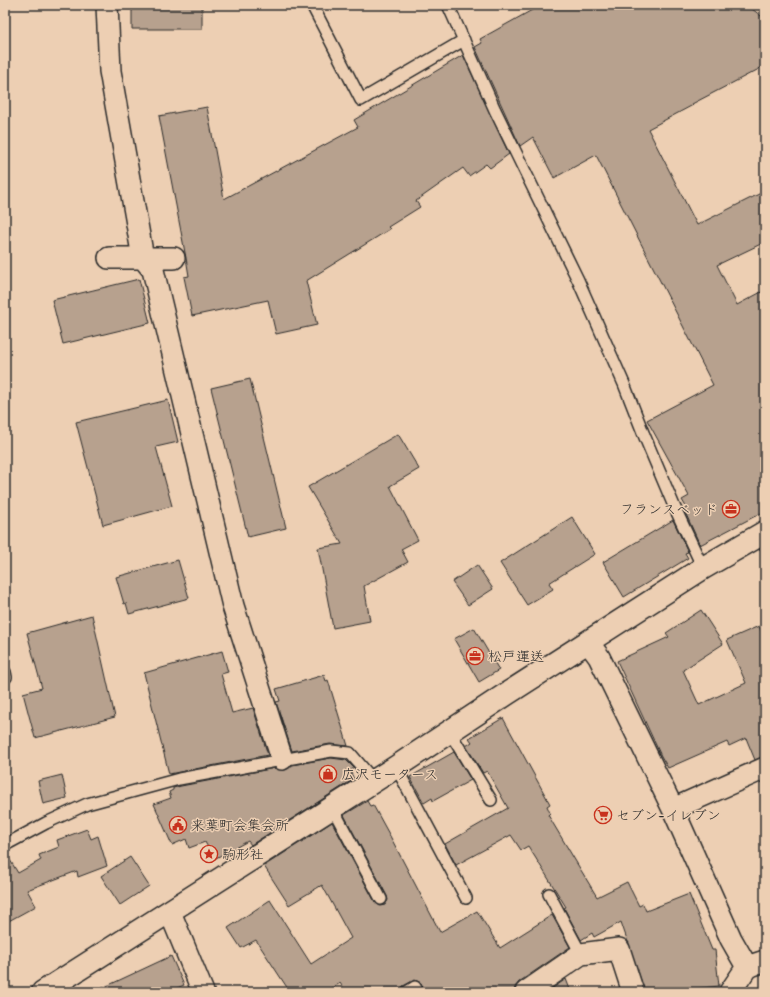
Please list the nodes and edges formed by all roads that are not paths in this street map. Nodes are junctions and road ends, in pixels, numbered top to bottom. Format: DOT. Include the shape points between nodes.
graph roads {
  1 [pos="107,5"];
  2 [pos="312,5"];
  3 [pos="448,5"];
  4 [pos="464,40"];
  5 [pos="109,258"];
  6 [pos="144,258"];
  7 [pos="174,258"];
  8 [pos="765,532"];
  9 [pos="704,568"];
  10 [pos="588,642"];
  11 [pos="5,672"];
  12 [pos="5,678"];
  13 [pos="449,731"];
  14 [pos="282,759"];
  15 [pos="396,767"];
  16 [pos="765,768"];
  17 [pos="374,781"];
  18 [pos="491,800"];
  19 [pos="332,807"];
  20 [pos="673,809"];
  21 [pos="5,845"];
  22 [pos="549,894"];
  23 [pos="466,898"];
  24 [pos="381,900"];
  25 [pos="170,912"];
  26 [pos="581,954"];
  27 [pos="756,964"];
  28 [pos="43,992"];
  29 [pos="203,992"];
  30 [pos="407,992"];
  31 [pos="418,992"];
  32 [pos="526,992"];
  33 [pos="633,992"];
  34 [pos="730,992"];
  1 -- 6 [label="street" via="110,71"];
  2 -- 4 [label="lane" via="361,100"];
  3 -- 4 [label="lane"];
  4 -- 9 [label="lane" via="587,301 674,506"];
  5 -- 6 [label="street"];
  6 -- 7 [label="street"];
  6 -- 14 [label="street" via="153,270 233,606"];
  8 -- 9 [label="street"];
  9 -- 10 [label="street"];
  10 -- 13 [label="street"];
  10 -- 20 [label="street" via="599,657"];
  11 -- 12 [label="lane"];
  13 -- 15 [label="street"];
  13 -- 18 [label="lane"];
  14 -- 17 [label="lane" via="330,751 350,753"];
  14 -- 21 [label="lane" via="179,779 87,804"];
  15 -- 17 [label="street"];
  15 -- 23 [label="lane"];
  16 -- 20 [label="street"];
  17 -- 19 [label="street"];
  19 -- 24 [label="lane"];
  19 -- 25 [label="street"];
  20 -- 27 [label="street" via="731,939"];
  22 -- 26 [label="lane"];
  25 -- 28 [label="street"];
  25 -- 29 [label="street"];
  26 -- 32 [label="street"];
  26 -- 33 [label="street" via="619,949"];
  27 -- 34 [label="street"];
  30 -- 31 [label="lane" via="415,987"];
}
